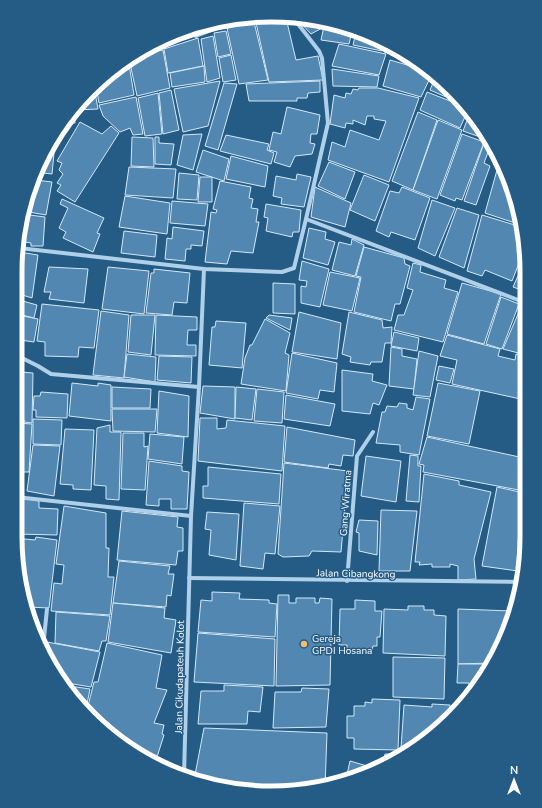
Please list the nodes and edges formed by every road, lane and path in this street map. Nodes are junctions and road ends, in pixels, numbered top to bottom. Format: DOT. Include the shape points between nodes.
graph roads {
  1 [pos="298,24"];
  2 [pos="216,28"];
  3 [pos="196,36"];
  4 [pos="306,220"];
  5 [pos="23,248"];
  6 [pos="204,268"];
  7 [pos="520,301"];
  8 [pos="22,358"];
  9 [pos="199,387"];
  10 [pos="373,432"];
  11 [pos="22,498"];
  12 [pos="191,516"];
  13 [pos="189,578"];
  14 [pos="347,581"];
  15 [pos="516,582"];
  16 [pos="47,609"];
  17 [pos="44,638"];
  18 [pos="184,770"];
  1 -- 4 [label="street" via="322,58 328,113 328,123"];
  2 -- 3 [label="street"];
  4 -- 6 [label="street" via="294,268 291,270 282,272"];
  4 -- 7 [label="street"];
  5 -- 6 [label="street"];
  6 -- 9 [label="street, Jalan Cikudapateuh Kolot"];
  8 -- 9 [label="street" via="51,374"];
  9 -- 12 [label="street, Jalan Cikudapateuh Kolot"];
  10 -- 14 [label="street, Gang Wiratma" via="357,456"];
  11 -- 12 [label="street"];
  12 -- 13 [label="street, Jalan Cikudapateuh Kolot"];
  13 -- 14 [label="street, Jalan Cibangkong"];
  13 -- 18 [label="street, Jalan Cikudapateuh Kolot"];
  14 -- 15 [label="street, Jalan Cibangkong"];
  16 -- 17 [label="street"];
}
